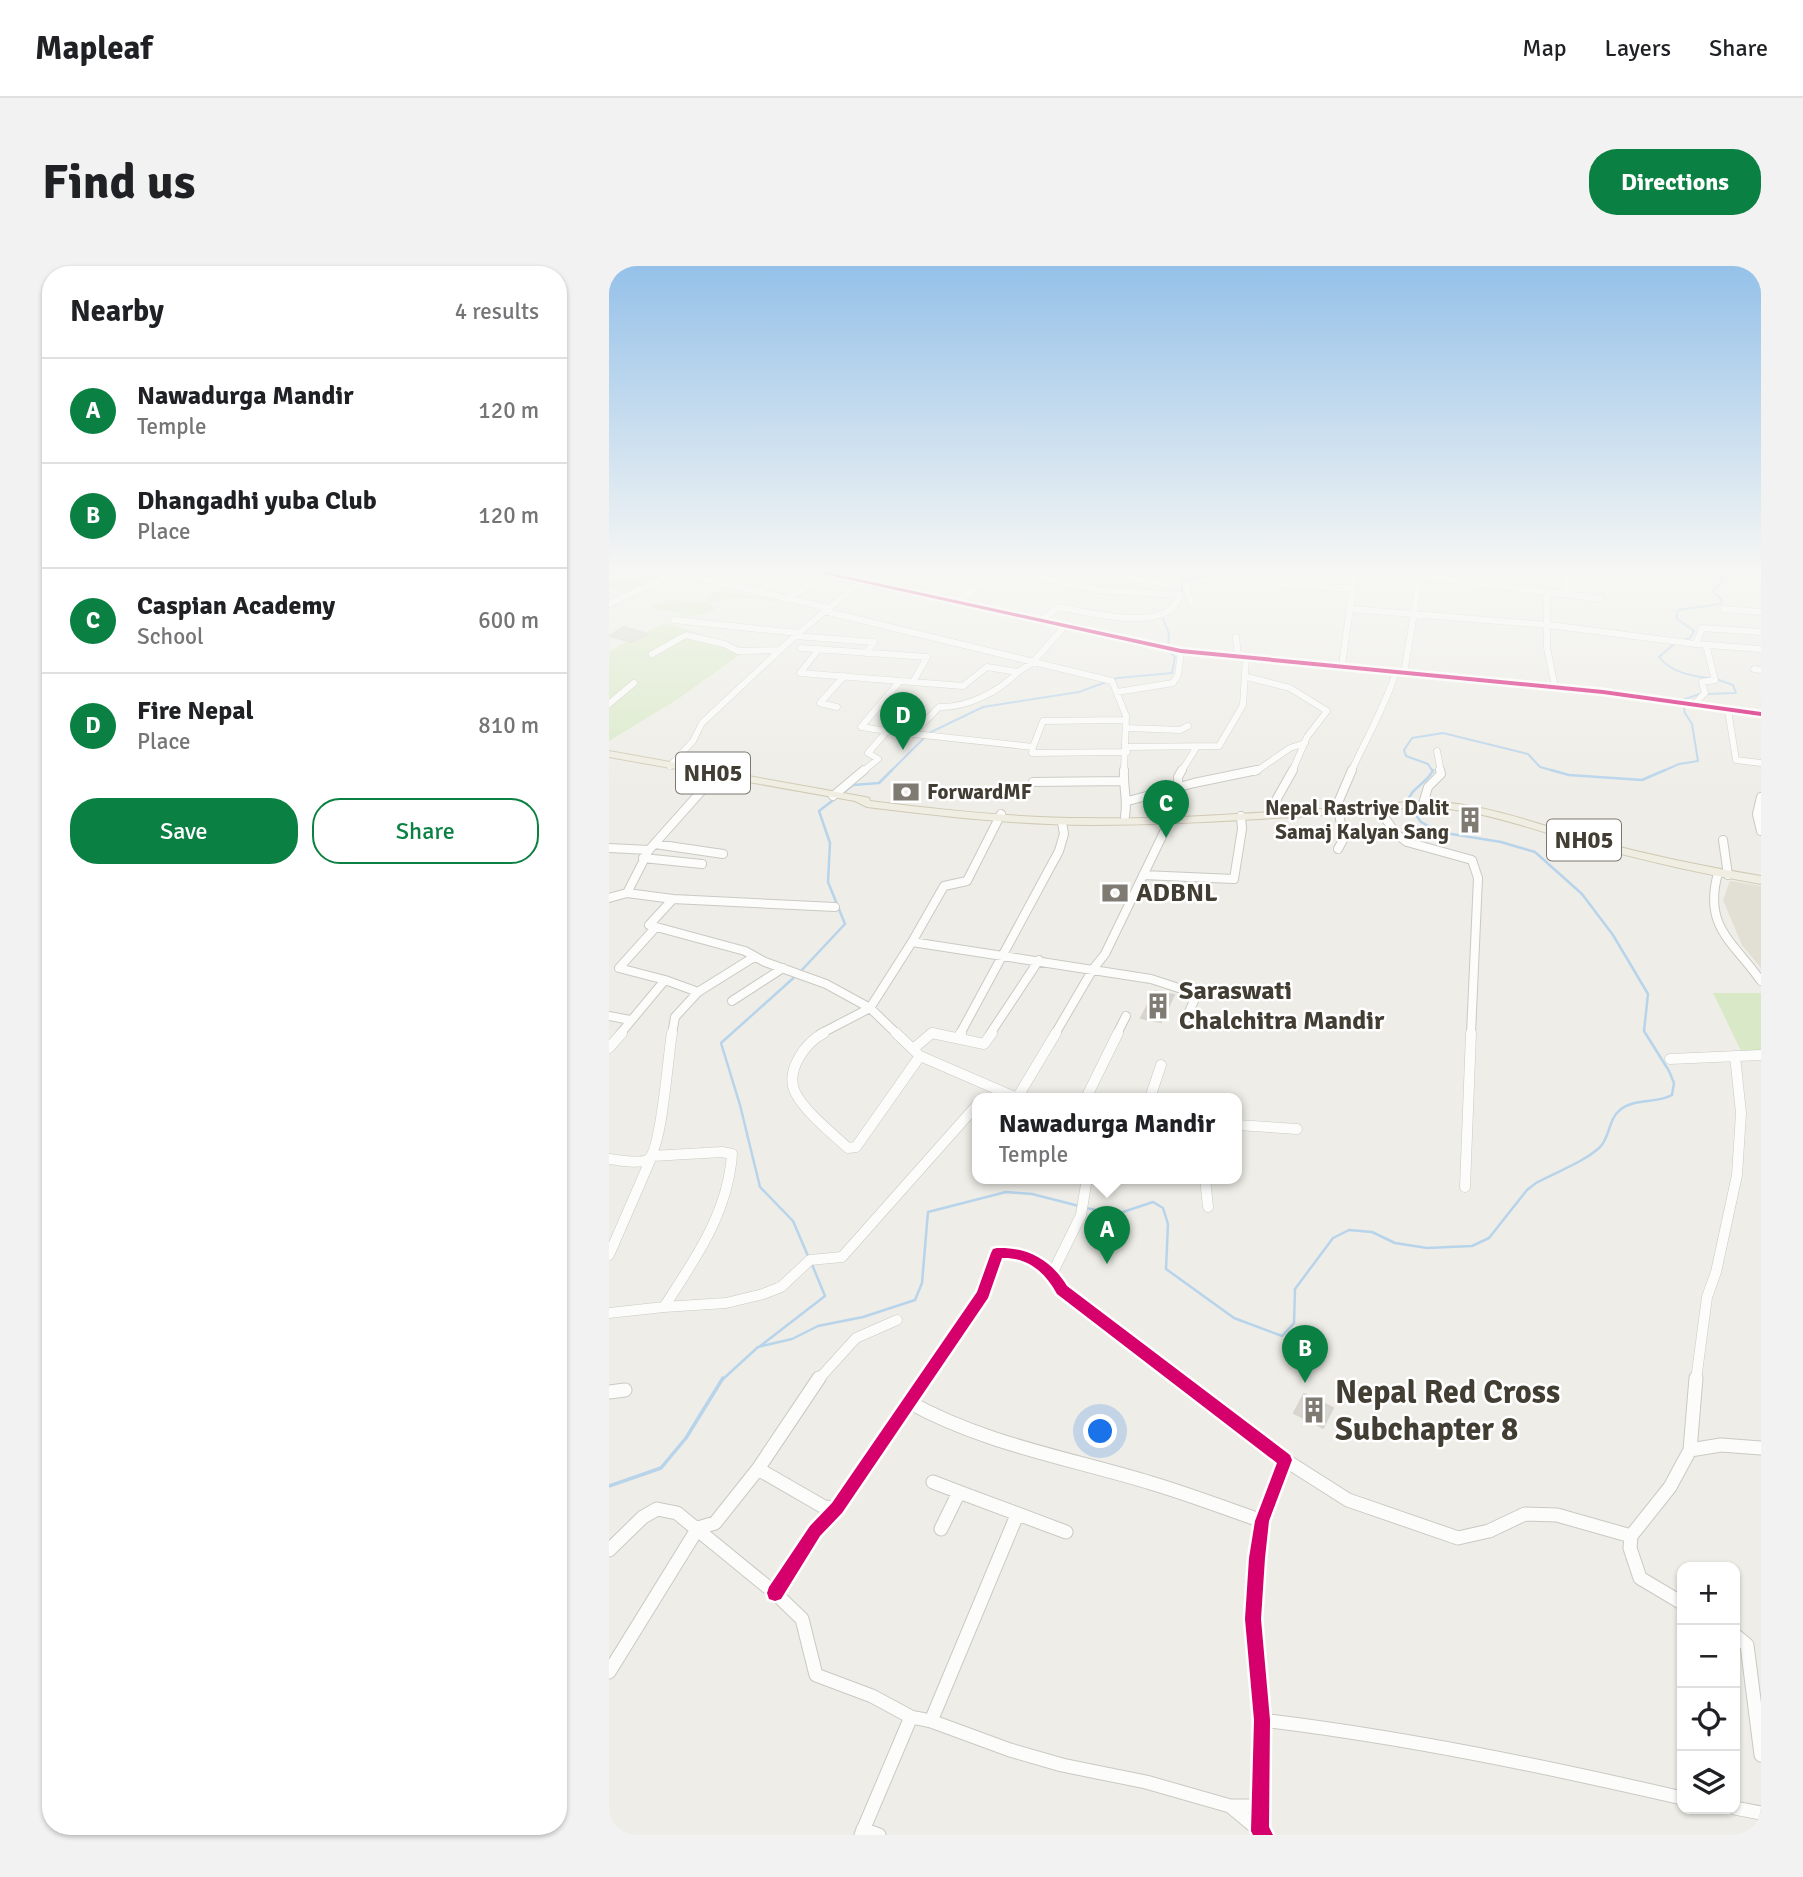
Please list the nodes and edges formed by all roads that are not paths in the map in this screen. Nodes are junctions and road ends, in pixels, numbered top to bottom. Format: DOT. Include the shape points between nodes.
graph roads {
  1 [pos="668,645"];
  2 [pos="726,645"];
  3 [pos="785,645"];
  4 [pos="872,645"];
  5 [pos="967,645"];
  6 [pos="1048,645"];
  7 [pos="1153,645"];
  8 [pos="1238,645"];
  9 [pos="1345,645"];
  10 [pos="1406,645"];
  11 [pos="1547,645"];
  12 [pos="1706,645"];
  13 [pos="1709,645"];
  14 [pos="801,648"];
  15 [pos="819,649"];
  16 [pos="1761,649"];
  17 [pos="780,650"];
  18 [pos="1181,651"];
  19 [pos="866,653"];
  20 [pos="652,654"];
  21 [pos="1242,657"];
  22 [pos="1033,662"];
  23 [pos="1342,665"];
  24 [pos="1018,672"];
  25 [pos="1400,672"];
  26 [pos="844,676"];
  27 [pos="1247,677"];
  28 [pos="900,681"];
  29 [pos="913,682"];
  30 [pos="634,683"];
  31 [pos="1555,687"];
  32 [pos="1117,692"];
  33 [pos="609,704"];
  34 [pos="1693,705"];
  35 [pos="837,707"];
  36 [pos="1728,709"];
  37 [pos="1761,713"];
  38 [pos="1125,720"];
  39 [pos="1188,726"];
  40 [pos="1127,728"];
  41 [pos="887,731"];
  42 [pos="915,732"];
  43 [pos="1305,743"];
  44 [pos="1033,747"];
  45 [pos="1196,748"];
  46 [pos="1126,749"];
  47 [pos="1437,751"];
  48 [pos="609,756"];
  49 [pos="1761,763"];
  50 [pos="670,766"];
  51 [pos="713,778"];
  52 [pos="1124,781"];
  53 [pos="1034,782"];
  54 [pos="1178,789"];
  55 [pos="816,792"];
  56 [pos="834,796"];
  57 [pos="1761,797"];
  58 [pos="1128,801"];
  59 [pos="1423,804"];
  60 [pos="1385,807"];
  61 [pos="1337,808"];
  62 [pos="1271,809"];
  63 [pos="1000,816"];
  64 [pos="1125,816"];
  65 [pos="1241,816"];
  66 [pos="1167,818"];
  67 [pos="1062,822"];
  68 [pos="1761,831"];
  69 [pos="1723,840"];
  70 [pos="652,846"];
  71 [pos="609,848"];
  72 [pos="1338,849"];
  73 [pos="723,854"];
  74 [pos="643,858"];
  75 [pos="702,864"];
  76 [pos="1723,874"];
  77 [pos="1143,875"];
  78 [pos="1761,880"];
  79 [pos="627,893"];
  80 [pos="609,898"];
  81 [pos="673,899"];
  82 [pos="835,907"];
  83 [pos="655,928"];
  84 [pos="912,942"];
  85 [pos="1003,954"];
  86 [pos="754,957"];
  87 [pos="1039,960"];
  88 [pos="783,968"];
  89 [pos="1093,969"];
  90 [pos="666,979"];
  91 [pos="1760,979"];
  92 [pos="698,992"];
  93 [pos="732,1001"];
  94 [pos="870,1008"];
  95 [pos="1126,1016"];
  96 [pos="609,1017"];
  97 [pos="630,1020"];
  98 [pos="1184,1023"];
  99 [pos="959,1037"];
  100 [pos="609,1048"];
  101 [pos="916,1053"];
  102 [pos="1761,1055"];
  103 [pos="1735,1056"];
  104 [pos="1670,1059"];
  105 [pos="1161,1065"];
  106 [pos="992,1088"];
  107 [pos="988,1093"];
  108 [pos="1004,1093"];
  109 [pos="1020,1093"];
  110 [pos="1088,1093"];
  111 [pos="1152,1093"];
  112 [pos="972,1112"];
  113 [pos="1242,1125"];
  114 [pos="1297,1129"];
  115 [pos="652,1156"];
  116 [pos="609,1159"];
  117 [pos="1087,1184"];
  118 [pos="1206,1184"];
  119 [pos="1465,1187"];
  120 [pos="1208,1207"];
  121 [pos="609,1255"];
  122 [pos="1052,1272"];
  123 [pos="664,1307"];
  124 [pos="609,1313"];
  125 [pos="897,1320"];
  126 [pos="625,1390"];
  127 [pos="609,1392"];
  128 [pos="909,1402"];
  129 [pos="1761,1448"];
  130 [pos="1690,1450"];
  131 [pos="1285,1460"];
  132 [pos="758,1469"];
  133 [pos="933,1482"];
  134 [pos="960,1492"];
  135 [pos="837,1508"];
  136 [pos="1017,1515"];
  137 [pos="1262,1521"];
  138 [pos="698,1528"];
  139 [pos="941,1529"];
  140 [pos="1066,1532"];
  141 [pos="1631,1536"];
  142 [pos="609,1550"];
  143 [pos="775,1593"];
  144 [pos="1677,1600"];
  145 [pos="1740,1639"];
  146 [pos="609,1672"];
  147 [pos="911,1717"];
  148 [pos="1262,1720"];
  149 [pos="931,1721"];
  150 [pos="1761,1755"];
  151 [pos="1677,1797"];
  152 [pos="1261,1806"];
  153 [pos="1230,1807"];
  154 [pos="1740,1809"];
  155 [pos="1761,1813"];
  156 [pos="862,1832"];
  157 [pos="1262,1833"];
  158 [pos="879,1835"];
  1 -- 20 [label="street"];
  2 -- 17 [label="street" via="738,651"];
  3 -- 17 [label="street"];
  4 -- 19 [label="street"];
  5 -- 22 [label="street"];
  6 -- 22 [label="street"];
  7 -- 18 [label="street"];
  8 -- 21 [label="street"];
  9 -- 23 [label="street"];
  10 -- 25 [label="street"];
  11 -- 31 [label="street"];
  12 -- 34 [label="street" via="1714,677 1702,682 1703,696"];
  13 -- 16 [label="street"];
  14 -- 15 [label="street"];
  15 -- 19 [label="street"];
  15 -- 26 [label="street" via="800,673"];
  17 -- 50 [label="street" via="702,723"];
  18 -- 21 [label="street"];
  18 -- 32 [label="street" via="1173,682"];
  19 -- 29 [label="street" via="927,657"];
  21 -- 23 [label="street"];
  21 -- 27 [label="street"];
  22 -- 24 [label="street"];
  22 -- 32 [label="street" via="1105,678"];
  23 -- 25 [label="street"];
  24 -- 29 [label="street" via="987,667 963,686"];
  24 -- 42 [label="street" via="959,708 939,707"];
  25 -- 31 [label="street"];
  25 -- 61 [label="street"];
  26 -- 28 [label="street"];
  26 -- 35 [label="street" via="820,703"];
  27 -- 43 [label="street" via="1285,685 1327,711"];
  27 -- 45 [label="street" via="1238,717 1219,746"];
  28 -- 29 [label="street"];
  28 -- 41 [label="street" via="861,727"];
  30 -- 33 [label="street"];
  31 -- 34 [label="street"];
  32 -- 38 [label="street"];
  34 -- 36 [label="street"];
  36 -- 37 [label="street"];
  36 -- 49 [label="street" via="1736,760"];
  38 -- 40 [label="street"];
  38 -- 44 [label="street" via="1043,721"];
  39 -- 40 [label="street" via="1180,730"];
  40 -- 46 [label="street"];
  41 -- 42 [label="street"];
  41 -- 56 [label="street" via="868,753 878,759"];
  42 -- 44 [label="street"];
  43 -- 54 [label="street" via="1253,773"];
  43 -- 62 [label="street"];
  44 -- 46 [label="street" via="1032,753"];
  45 -- 46 [label="street"];
  45 -- 54 [label="street" via="1178,778"];
  46 -- 52 [label="street"];
  47 -- 59 [label="street" via="1441,774 1431,782"];
  48 -- 50 [label="main road, NH05"];
  48 -- 51 [label="main road, NH05"];
  50 -- 55 [label="main road, NH05"];
  51 -- 55 [label="main road, NH05"];
  51 -- 70 [label="street"];
  52 -- 53 [label="street"];
  52 -- 58 [label="street"];
  54 -- 58 [label="street"];
  55 -- 56 [label="main road, NH05"];
  56 -- 63 [label="main road, NH05" via="867,804"];
  57 -- 68 [label="street" via="1757,815"];
  58 -- 64 [label="street"];
  59 -- 60 [label="main road, NH05"];
  59 -- 76 [label="main road, NH05" via="1484,810 1592,843"];
  60 -- 61 [label="main road, NH05"];
  60 -- 119 [label="street" via="1396,834 1407,842 1472,860 1478,878"];
  61 -- 62 [label="main road, NH05"];
  61 -- 65 [label="main road, NH05"];
  61 -- 72 [label="street" via="1344,838"];
  62 -- 66 [label="main road, NH05"];
  63 -- 64 [label="main road, NH05"];
  63 -- 67 [label="main road, NH05"];
  63 -- 84 [label="street" via="971,876 944,886"];
  64 -- 66 [label="main road, NH05"];
  65 -- 66 [label="main road, NH05"];
  65 -- 77 [label="street" via="1234,879"];
  66 -- 67 [label="main road, NH05"];
  66 -- 77 [label="street"];
  67 -- 85 [label="street" via="1059,851"];
  69 -- 76 [label="street"];
  70 -- 71 [label="street"];
  70 -- 73 [label="street"];
  70 -- 74 [label="street"];
  74 -- 75 [label="street"];
  74 -- 79 [label="street"];
  76 -- 78 [label="main road, NH05"];
  76 -- 91 [label="street" via="1712,887 1714,923"];
  77 -- 89 [label="street" via="1105,954"];
  79 -- 80 [label="street"];
  79 -- 81 [label="street"];
  81 -- 82 [label="street"];
  81 -- 83 [label="street" via="649,925"];
  83 -- 86 [label="street" via="711,940"];
  83 -- 90 [label="street" via="619,968"];
  84 -- 85 [label="street"];
  84 -- 94 [label="street"];
  85 -- 87 [label="street"];
  85 -- 99 [label="street"];
  86 -- 88 [label="street"];
  86 -- 92 [label="street"];
  87 -- 89 [label="street"];
  87 -- 99 [label="street" via="984,1044"];
  88 -- 93 [label="street"];
  88 -- 94 [label="street"];
  89 -- 98 [label="street" via="1167,982 1197,994"];
  89 -- 109 [label="street"];
  90 -- 92 [label="street"];
  90 -- 97 [label="street"];
  92 -- 115 [label="street" via="675,1017"];
  94 -- 101 [label="street"];
  94 -- 101 [label="street" via="819,1035 800,1053 793,1079 795,1092 815,1118 848,1148 856,1147"];
  95 -- 110 [label="street"];
  96 -- 97 [label="street"];
  97 -- 100 [label="street"];
  99 -- 101 [label="street" via="932,1033"];
  101 -- 106 [label="street"];
  102 -- 103 [label="street"];
  103 -- 104 [label="street"];
  103 -- 130 [label="street" via="1741,1113 1737,1175 1707,1297"];
  105 -- 111 [label="street"];
  106 -- 107 [label="street"];
  106 -- 108 [label="street"];
  112 -- 123 [label="street" via="842,1257 810,1261 781,1287 763,1294 726,1303"];
  113 -- 114 [label="street"];
  115 -- 116 [label="street" via="645,1161"];
  115 -- 121 [label="street"];
  115 -- 123 [label="street" via="727,1152 733,1156 723,1205"];
  117 -- 122 [label="street" via="1087,1199 1074,1234"];
  118 -- 120 [label="street"];
  122 -- 128 [label="street" via="1029,1256 996,1253 983,1294"];
  122 -- 131 [label="street" via="1062,1290"];
  123 -- 124 [label="street"];
  125 -- 132 [label="street" via="856,1338 815,1383"];
  126 -- 127 [label="street"];
  128 -- 135 [label="street"];
  128 -- 137 [label="street" via="945,1423"];
  129 -- 130 [label="street" via="1721,1445"];
  130 -- 141 [label="street" via="1670,1487"];
  131 -- 137 [label="street"];
  131 -- 141 [label="street" via="1348,1500 1458,1538 1489,1531 1525,1514 1557,1515"];
  132 -- 135 [label="street" via="824,1507"];
  132 -- 138 [label="street" via="715,1523"];
  133 -- 134 [label="street"];
  134 -- 136 [label="street"];
  134 -- 139 [label="street"];
  135 -- 143 [label="street" via="815,1531"];
  136 -- 140 [label="street"];
  136 -- 149 [label="street"];
  137 -- 148 [label="street" via="1253,1619"];
  138 -- 142 [label="street" via="677,1513 657,1509"];
  138 -- 143 [label="street"];
  138 -- 146 [label="street"];
  141 -- 144 [label="street" via="1640,1578"];
  143 -- 147 [label="street" via="802,1619 816,1675"];
  145 -- 150 [label="street" via="1747,1645"];
  147 -- 149 [label="street"];
  147 -- 156 [label="street"];
  148 -- 151 [label="street" via="1370,1733"];
  148 -- 152 [label="street"];
  149 -- 153 [label="street" via="1036,1758 1146,1782"];
  152 -- 153 [label="street"];
  152 -- 157 [label="street"];
  153 -- 157 [label="street"];
  154 -- 155 [label="street"];
  156 -- 158 [label="street"];
}
